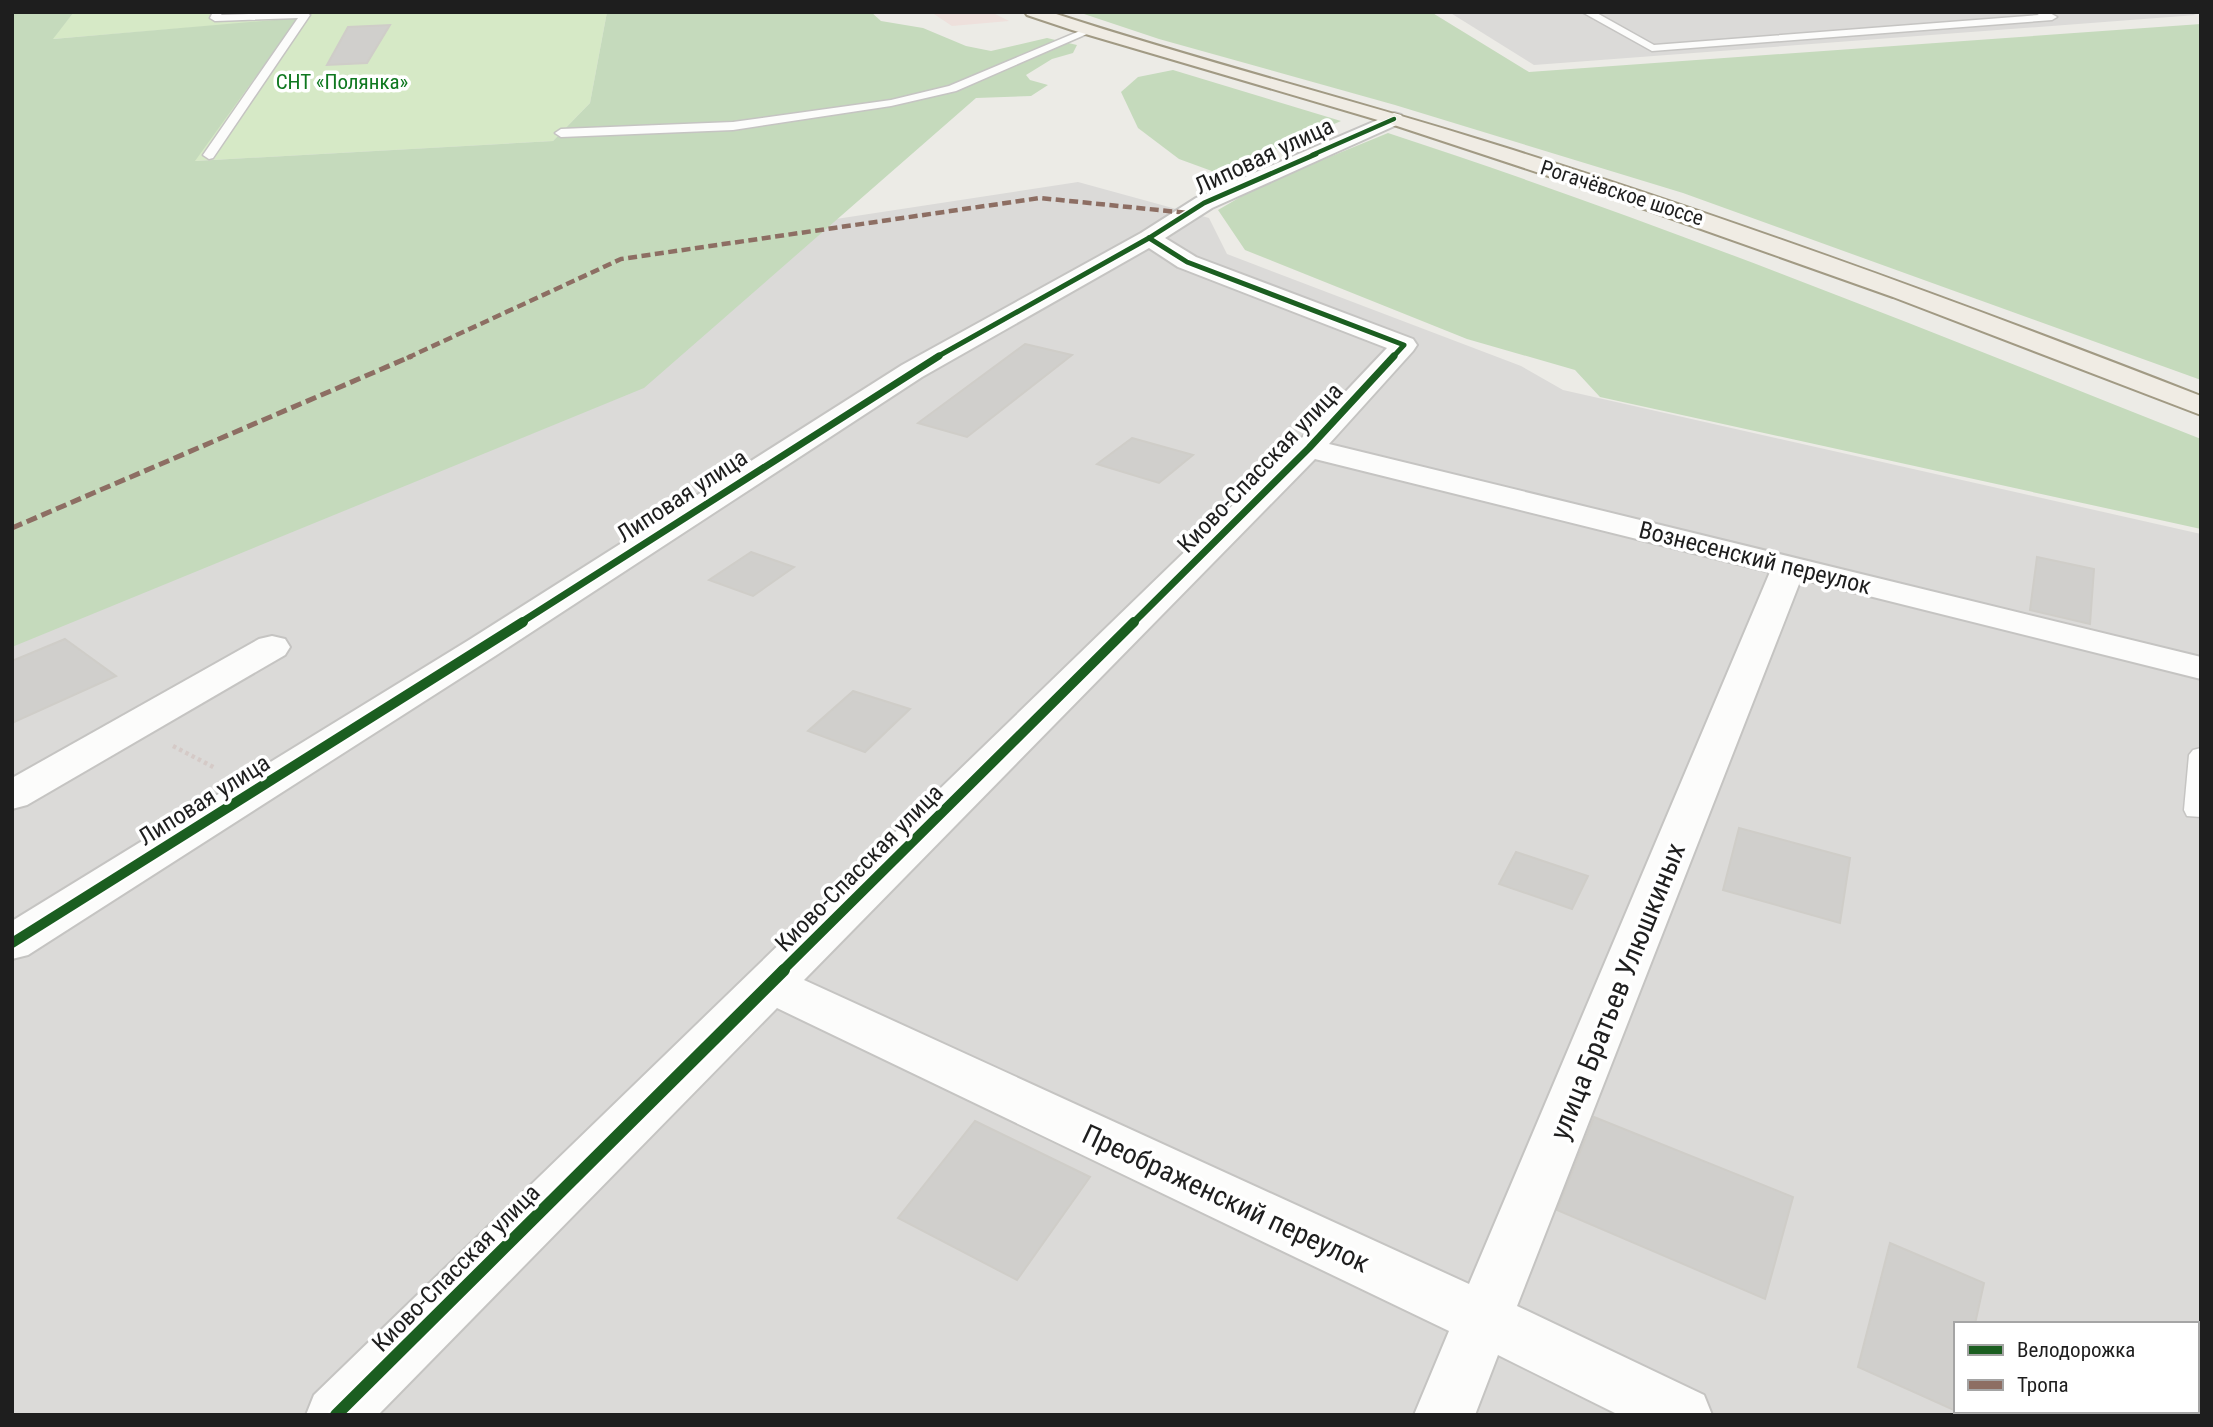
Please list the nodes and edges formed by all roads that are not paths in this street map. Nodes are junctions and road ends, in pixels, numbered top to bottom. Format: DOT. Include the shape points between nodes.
graph roads {
  1 [pos="218,12"];
  2 [pos="1033,12"];
  3 [pos="1587,12"];
  4 [pos="2039,12"];
  5 [pos="1889,17"];
  6 [pos="1913,27"];
  7 [pos="1091,30"];
  8 [pos="1394,119"];
  9 [pos="561,133"];
  10 [pos="209,155"];
  11 [pos="1149,238"];
  12 [pos="2201,406"];
  13 [pos="1310,448"];
  14 [pos="1789,566"];
  15 [pos="272,647"];
  16 [pos="2201,668"];
  17 [pos="2201,755"];
  18 [pos="12,796"];
  19 [pos="2196,810"];
  20 [pos="12,943"];
  21 [pos="769,984"];
  22 [pos="1484,1319"];
  23 [pos="336,1415"];
  24 [pos="1444,1415"];
  25 [pos="1682,1415"];
  1 -- 10 [label="lane" via="215,18 306,15"];
  2 -- 7 [label="main road, Рогачёвское шоссе"];
  3 -- 6 [label="lane" via="1652,48"];
  4 -- 6 [label="lane" via="2052,17"];
  5 -- 6 [label="lane"];
  7 -- 8 [label="main road, Рогачёвское шоссе"];
  7 -- 9 [label="lane" via="952,89 891,103 733,126"];
  8 -- 11 [label="street, Липовая улица" via="1236,187"];
  8 -- 12 [label="main road, Рогачёвское шоссе" via="1738,232"];
  11 -- 13 [label="street, Киово-Спасская улица" via="1187,262 1404,345"];
  11 -- 20 [label="street, Липовая улица" via="912,371"];
  13 -- 14 [label="street, Вознесенский переулок"];
  13 -- 21 [label="street, Киово-Спасская улица"];
  14 -- 16 [label="street, Вознесенский переулок"];
  14 -- 22 [label="street, улица Братьев Улюшкиных"];
  15 -- 18 [label="street"];
  17 -- 19 [label="lane"];
  21 -- 22 [label="street, Преображенский переулок"];
  21 -- 23 [label="street, Киово-Спасская улица"];
  22 -- 24 [label="street, улица Братьев Улюшкиных"];
  22 -- 25 [label="street, Преображенский переулок"];
}
